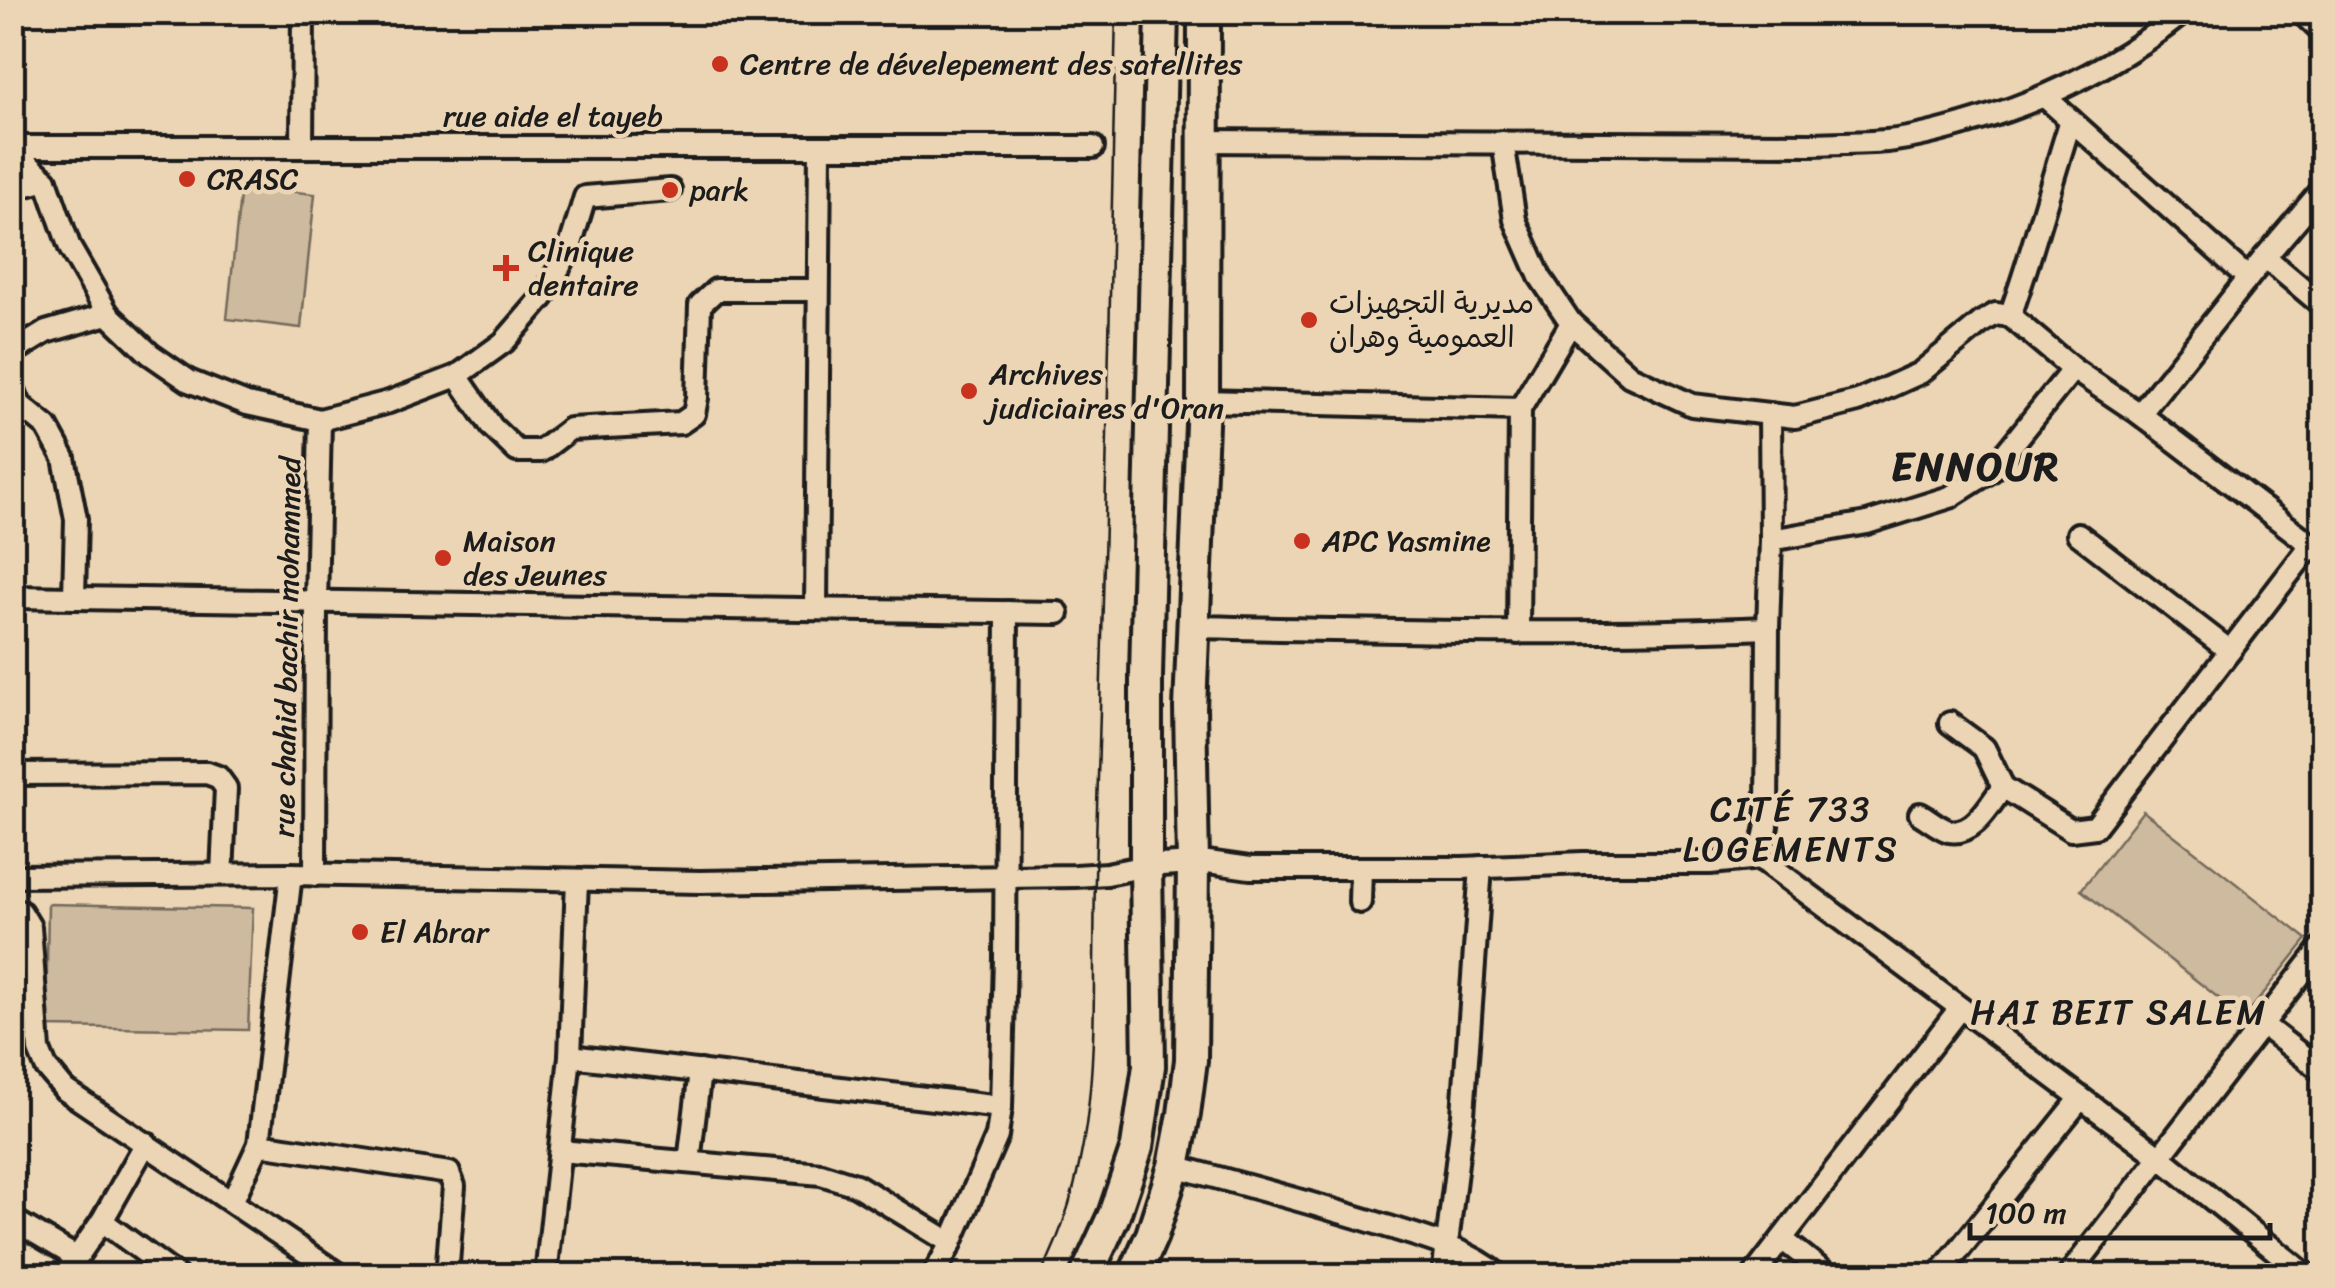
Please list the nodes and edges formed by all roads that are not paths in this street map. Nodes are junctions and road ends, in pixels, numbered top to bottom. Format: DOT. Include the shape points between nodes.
graph roads {
  1 [pos="303,12"];
  2 [pos="1162,12"];
  3 [pos="1204,12"];
  4 [pos="2184,12"];
  5 [pos="2301,12"];
  6 [pos="2322,32"];
  7 [pos="2044,96"];
  8 [pos="2071,120"];
  9 [pos="1202,142"];
  10 [pos="1503,142"];
  11 [pos="302,146"];
  12 [pos="1093,147"];
  13 [pos="12,148"];
  14 [pos="820,148"];
  15 [pos="46,180"];
  16 [pos="12,189"];
  17 [pos="670,190"];
  18 [pos="2322,190"];
  19 [pos="2264,257"];
  20 [pos="2248,278"];
  21 [pos="818,290"];
  22 [pos="2322,305"];
  23 [pos="108,314"];
  24 [pos="2010,316"];
  25 [pos="1571,322"];
  26 [pos="12,356"];
  27 [pos="2074,369"];
  28 [pos="457,376"];
  29 [pos="12,386"];
  30 [pos="1203,401"];
  31 [pos="1520,409"];
  32 [pos="1770,414"];
  33 [pos="2140,414"];
  34 [pos="320,420"];
  35 [pos="2078,534"];
  36 [pos="1772,540"];
  37 [pos="2317,549"];
  38 [pos="74,596"];
  39 [pos="12,597"];
  40 [pos="316,601"];
  41 [pos="816,609"];
  42 [pos="1006,612"];
  43 [pos="1058,613"];
  44 [pos="1193,627"];
  45 [pos="1768,628"];
  46 [pos="1518,633"];
  47 [pos="2230,651"];
  48 [pos="1950,723"];
  49 [pos="12,774"];
  50 [pos="2004,788"];
  51 [pos="1920,814"];
  52 [pos="1760,858"];
  53 [pos="1193,863"];
  54 [pos="1146,866"];
  55 [pos="1481,867"];
  56 [pos="1361,868"];
  57 [pos="222,874"];
  58 [pos="291,874"];
  59 [pos="315,875"];
  60 [pos="12,876"];
  61 [pos="1005,877"];
  62 [pos="577,880"];
  63 [pos="1360,902"];
  64 [pos="12,908"];
  65 [pos="2322,947"];
  66 [pos="1960,1008"];
  67 [pos="2262,1025"];
  68 [pos="570,1056"];
  69 [pos="700,1071"];
  70 [pos="2322,1071"];
  71 [pos="2080,1098"];
  72 [pos="1001,1107"];
  73 [pos="146,1143"];
  74 [pos="260,1144"];
  75 [pos="560,1151"];
  76 [pos="2160,1157"];
  77 [pos="690,1162"];
  78 [pos="1174,1166"];
  79 [pos="232,1202"];
  80 [pos="12,1219"];
  81 [pos="102,1221"];
  82 [pos="1782,1240"];
  83 [pos="950,1244"];
  84 [pos="1447,1245"];
  85 [pos="76,1257"];
  86 [pos="169,1273"];
  87 [pos="64,1276"];
  88 [pos="341,1276"];
  89 [pos="446,1276"];
  90 [pos="546,1276"];
  91 [pos="933,1276"];
  92 [pos="1086,1276"];
  93 [pos="1134,1276"];
  94 [pos="1444,1276"];
  95 [pos="1500,1276"];
  96 [pos="1753,1276"];
  97 [pos="1830,1276"];
  98 [pos="1938,1276"];
  99 [pos="2068,1276"];
  100 [pos="2307,1276"];
  1 -- 11 [label="street"];
  2 -- 54 [label="main road"];
  3 -- 9 [label="main road"];
  4 -- 7 [label="street" via="2123,56"];
  5 -- 6 [label="street"];
  7 -- 8 [label="street"];
  7 -- 10 [label="street" via="1941,132 1889,141"];
  8 -- 20 [label="street"];
  8 -- 24 [label="street"];
  9 -- 10 [label="street"];
  9 -- 30 [label="main road"];
  10 -- 25 [label="street" via="1515,220 1540,278"];
  11 -- 13 [label="street, rue aide el tayeb"];
  11 -- 14 [label="street, rue aide el tayeb"];
  12 -- 14 [label="street, rue aide el tayeb"];
  13 -- 15 [label="street"];
  14 -- 21 [label="street"];
  15 -- 16 [label="street"];
  15 -- 23 [label="street" via="70,248"];
  17 -- 28 [label="street" via="585,197 543,297 504,342"];
  18 -- 19 [label="street"];
  19 -- 20 [label="street"];
  19 -- 22 [label="street"];
  20 -- 33 [label="street"];
  21 -- 28 [label="street" via="716,290 700,305 697,398 694,414 681,423 570,429 541,451 518,451 492,427"];
  21 -- 41 [label="street"];
  23 -- 26 [label="street" via="46,332"];
  23 -- 34 [label="street" via="188,381 248,404"];
  24 -- 27 [label="street"];
  24 -- 32 [label="street" via="1996,314 1920,374 1858,401 1795,417"];
  25 -- 31 [label="street"];
  25 -- 32 [label="street" via="1630,376 1692,405"];
  27 -- 33 [label="street"];
  27 -- 36 [label="street" via="1991,471 1950,497 1867,523"];
  28 -- 34 [label="street"];
  29 -- 38 [label="street" via="64,458 76,519"];
  30 -- 31 [label="street"];
  30 -- 44 [label="main road"];
  31 -- 46 [label="street"];
  32 -- 36 [label="street"];
  33 -- 37 [label="street"];
  34 -- 40 [label="street, rue chahid bachir mohammed"];
  35 -- 47 [label="street"];
  36 -- 45 [label="street"];
  37 -- 47 [label="street"];
  38 -- 39 [label="street"];
  38 -- 40 [label="street"];
  40 -- 41 [label="street"];
  40 -- 59 [label="street, rue chahid bachir mohammed"];
  41 -- 42 [label="street"];
  42 -- 43 [label="street"];
  42 -- 61 [label="street"];
  44 -- 46 [label="street"];
  44 -- 53 [label="main road"];
  45 -- 46 [label="street"];
  45 -- 52 [label="street" via="1767,826"];
  47 -- 50 [label="street" via="2095,827 2071,830"];
  48 -- 50 [label="street" via="1984,748"];
  49 -- 57 [label="street" via="218,777 226,788"];
  50 -- 51 [label="street" via="1960,831"];
  52 -- 55 [label="street"];
  52 -- 66 [label="street"];
  53 -- 54 [label="street"];
  53 -- 56 [label="street"];
  53 -- 78 [label="main road" via="1191,1060"];
  54 -- 61 [label="street"];
  54 -- 92 [label="main road" via="1144,1109 1125,1184"];
  55 -- 56 [label="street"];
  55 -- 84 [label="street"];
  56 -- 63 [label="street"];
  57 -- 58 [label="street"];
  57 -- 60 [label="street"];
  58 -- 59 [label="street"];
  58 -- 74 [label="street"];
  59 -- 62 [label="street"];
  61 -- 62 [label="street"];
  61 -- 72 [label="street"];
  62 -- 68 [label="street"];
  64 -- 73 [label="street" via="30,927 38,1050 46,1067 65,1090"];
  65 -- 67 [label="street"];
  66 -- 71 [label="street"];
  66 -- 82 [label="street"];
  67 -- 70 [label="street"];
  67 -- 76 [label="street"];
  68 -- 69 [label="street"];
  68 -- 75 [label="street"];
  69 -- 72 [label="street"];
  69 -- 77 [label="street"];
  71 -- 76 [label="street"];
  71 -- 98 [label="street"];
  72 -- 83 [label="street" via="998,1136"];
  73 -- 79 [label="street"];
  73 -- 81 [label="street"];
  74 -- 79 [label="street"];
  74 -- 89 [label="street" via="449,1173 454,1186"];
  75 -- 77 [label="street"];
  75 -- 90 [label="street"];
  76 -- 99 [label="street"];
  76 -- 100 [label="street"];
  77 -- 83 [label="street" via="821,1174 856,1186"];
  78 -- 84 [label="street"];
  78 -- 93 [label="main road"];
  79 -- 88 [label="street"];
  80 -- 85 [label="street"];
  81 -- 85 [label="street"];
  81 -- 86 [label="street"];
  82 -- 96 [label="street"];
  82 -- 97 [label="street"];
  83 -- 91 [label="street"];
  84 -- 94 [label="street"];
  84 -- 95 [label="street"];
  85 -- 87 [label="street"];
}
